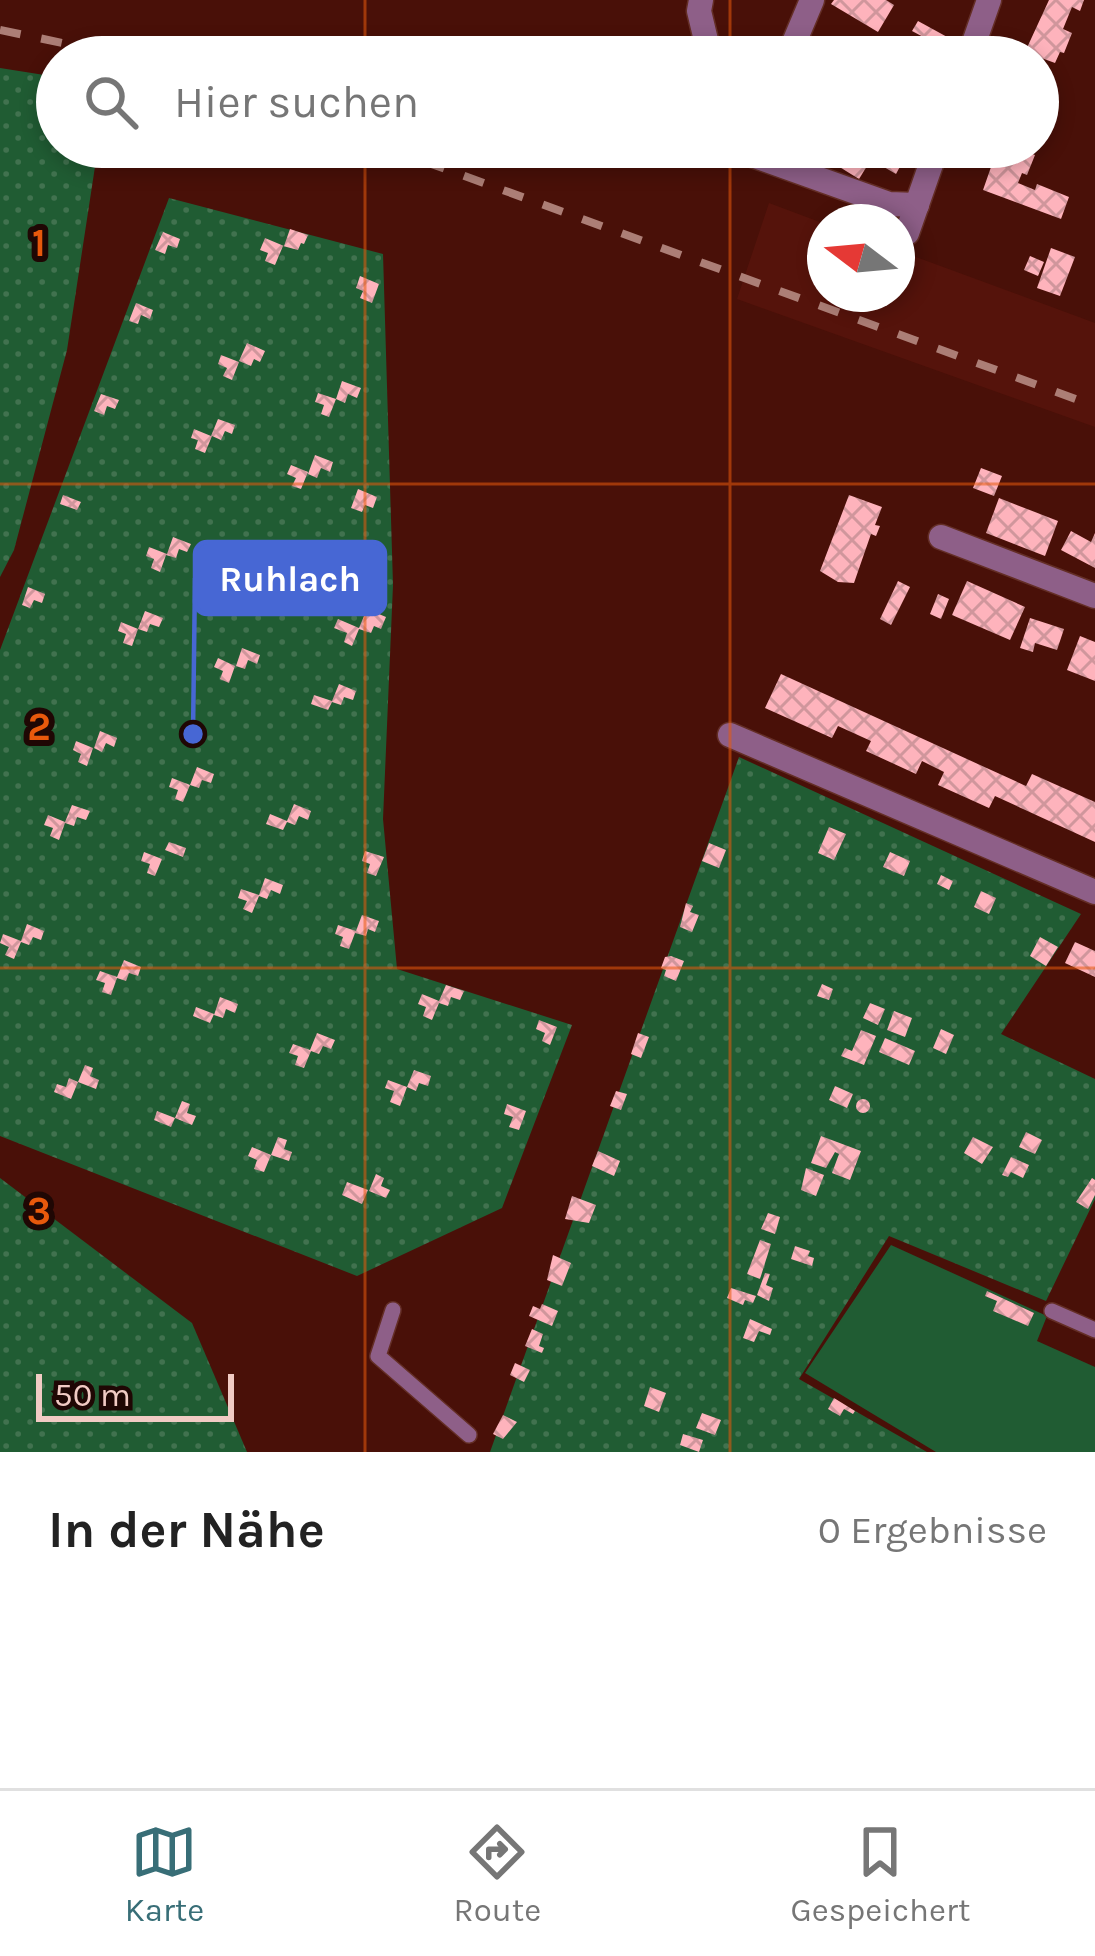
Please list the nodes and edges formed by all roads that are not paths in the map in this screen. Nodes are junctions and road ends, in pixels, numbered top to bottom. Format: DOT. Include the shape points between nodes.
graph roads {
  1 [pos="700,0"];
  2 [pos="812,0"];
  3 [pos="989,0"];
  4 [pos="705,36"];
  5 [pos="797,36"];
  6 [pos="976,36"];
  7 [pos="792,168"];
  8 [pos="930,168"];
  9 [pos="917,205"];
  10 [pos="915,211"];
  11 [pos="941,537"];
  12 [pos="1095,596"];
  13 [pos="730,735"];
  14 [pos="1095,892"];
  15 [pos="393,1310"];
  16 [pos="1052,1311"];
  17 [pos="1095,1330"];
  18 [pos="469,1436"];
  1 -- 4 [label="street"];
  2 -- 5 [label="street"];
  3 -- 6 [label="street"];
  7 -- 9 [label="street" via="889,204"];
  8 -- 9 [label="street"];
  9 -- 10 [label="street"];
  11 -- 12 [label="street"];
  13 -- 14 [label="street"];
  15 -- 18 [label="lane" via="378,1356"];
  16 -- 17 [label="lane"];
}
